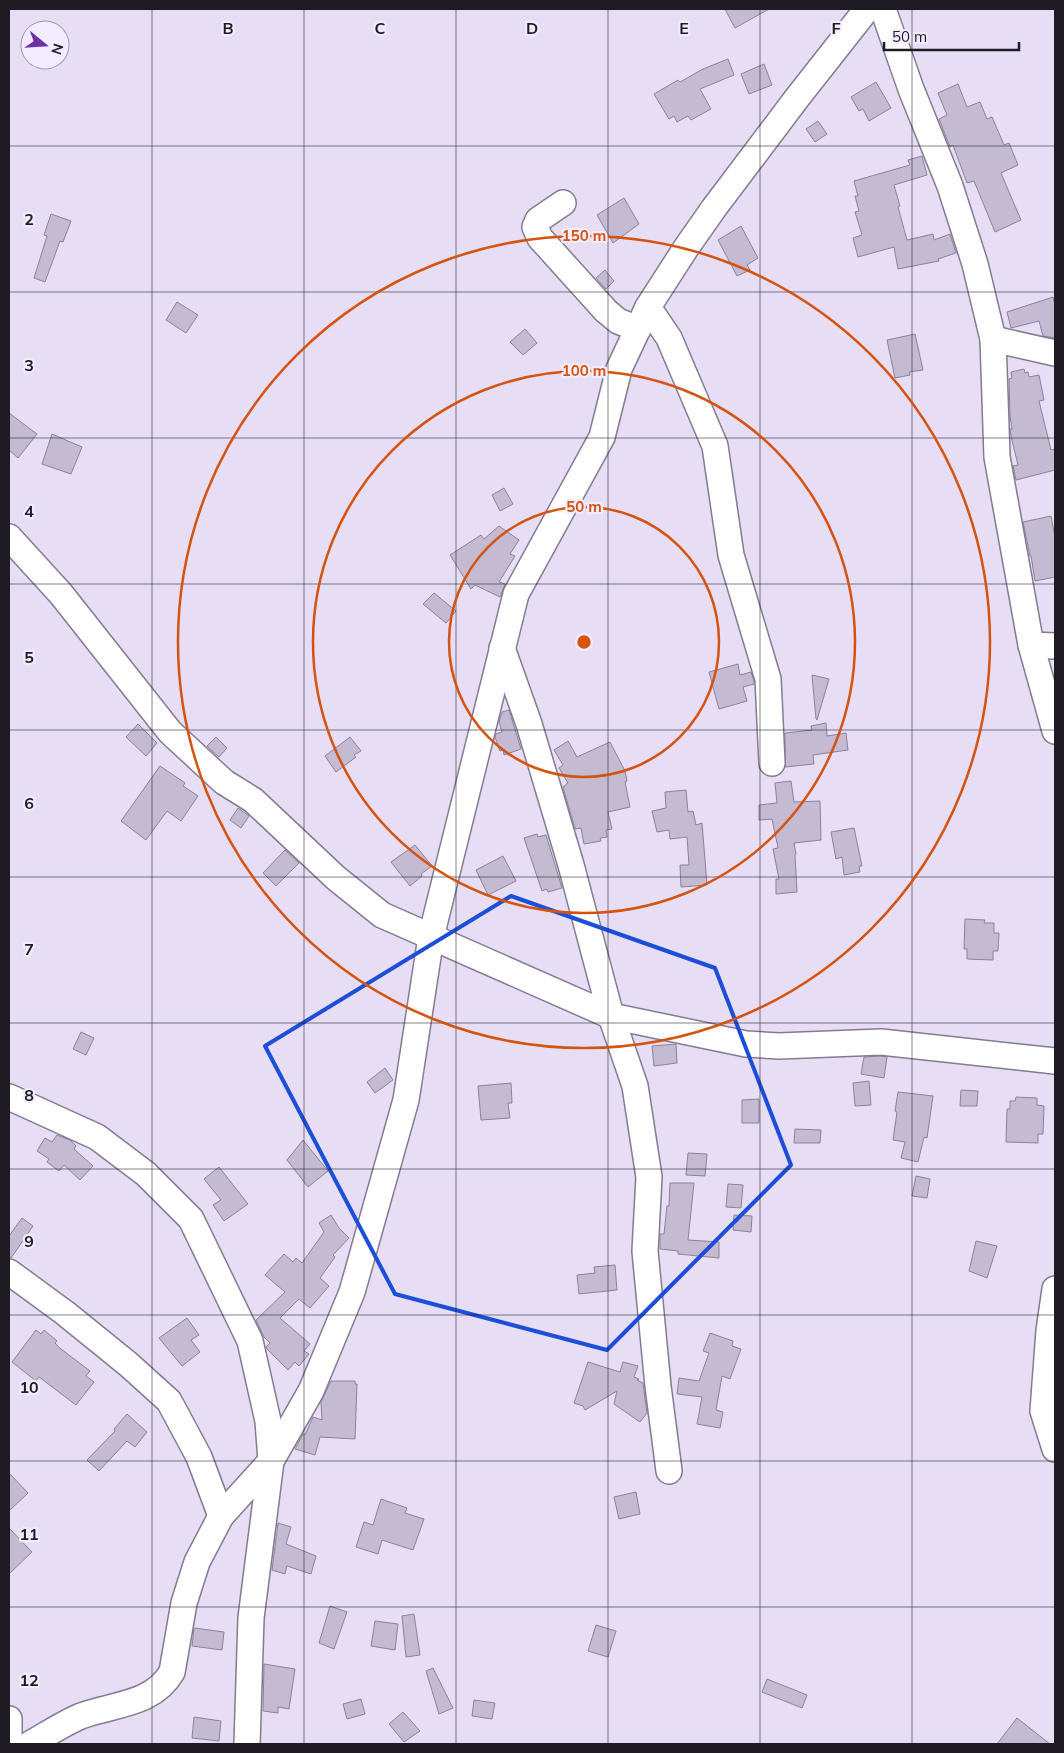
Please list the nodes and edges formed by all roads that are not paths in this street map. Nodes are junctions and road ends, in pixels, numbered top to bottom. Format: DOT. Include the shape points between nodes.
graph roads {
  1 [pos="867,9"];
  2 [pos="883,9"];
  3 [pos="563,203"];
  4 [pos="643,318"];
  5 [pos="993,339"];
  6 [pos="1055,353"];
  7 [pos="9,537"];
  8 [pos="1031,645"];
  9 [pos="1055,646"];
  10 [pos="502,648"];
  11 [pos="1055,731"];
  12 [pos="772,763"];
  13 [pos="431,937"];
  14 [pos="611,1016"];
  15 [pos="1055,1061"];
  16 [pos="9,1096"];
  17 [pos="9,1272"];
  18 [pos="1055,1289"];
  19 [pos="1055,1449"];
  20 [pos="271,1461"];
  21 [pos="669,1471"];
  22 [pos="221,1516"];
  23 [pos="9,1719"];
  24 [pos="9,1744"];
  25 [pos="30,1744"];
  26 [pos="247,1744"];
  1 -- 4 [label="street" via="714,208"];
  2 -- 5 [label="street" via="950,186 975,264"];
  3 -- 4 [label="street" via="538,220 534,227 540,238 606,311 618,320"];
  4 -- 10 [label="street" via="619,369 602,437 516,594"];
  4 -- 12 [label="street" via="668,338 715,446 731,555 768,679"];
  5 -- 6 [label="street"];
  5 -- 8 [label="street" via="997,457"];
  7 -- 13 [label="street" via="61,594 170,732 224,782 253,800 336,878 382,914"];
  8 -- 9 [label="street"];
  8 -- 11 [label="street"];
  10 -- 13 [label="street"];
  10 -- 14 [label="street" via="569,855"];
  13 -- 14 [label="street"];
  13 -- 20 [label="street" via="406,1100 352,1292 311,1391"];
  14 -- 15 [label="street" via="746,1044 882,1042"];
  14 -- 21 [label="street" via="635,1086 649,1177 645,1251"];
  16 -- 20 [label="street" via="98,1137 146,1174 190,1219 250,1341 268,1421"];
  17 -- 22 [label="street" via="65,1313 169,1401 199,1457"];
  18 -- 19 [label="street" via="1042,1411"];
  20 -- 22 [label="street"];
  20 -- 26 [label="street" via="251,1618"];
  22 -- 25 [label="street" via="197,1562 184,1603 172,1672 166,1682 143,1698 80,1717"];
  23 -- 24 [label="street"];
}
